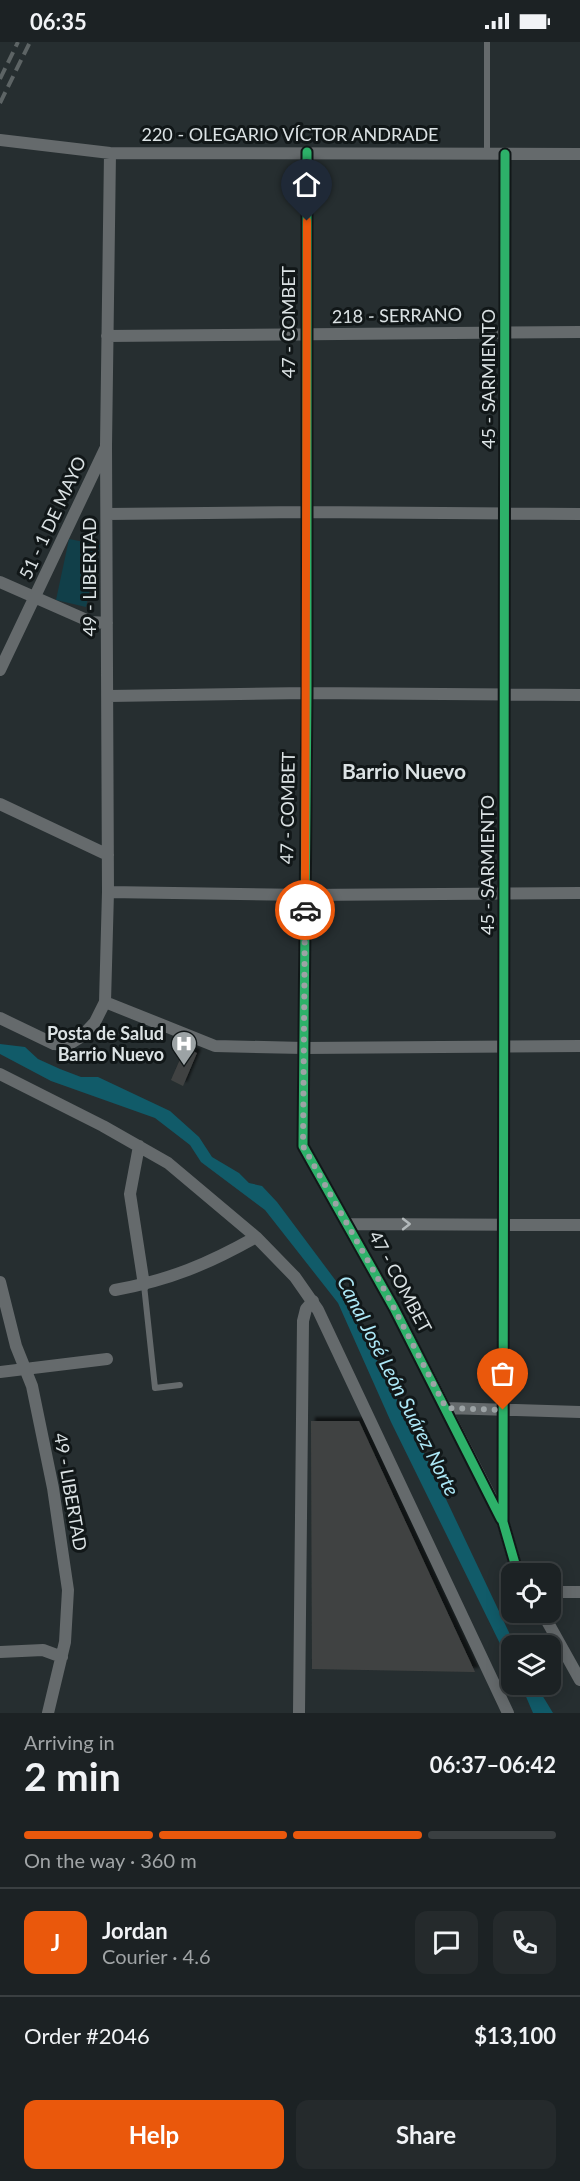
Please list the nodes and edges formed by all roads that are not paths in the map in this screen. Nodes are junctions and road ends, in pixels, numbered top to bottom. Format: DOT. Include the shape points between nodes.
graph roads {
  1 [pos="487,42"];
  2 [pos="0,140"];
  3 [pos="306,152"];
  4 [pos="110,153"];
  5 [pos="487,154"];
  6 [pos="505,154"];
  7 [pos="580,154"];
  8 [pos="506,332"];
  9 [pos="580,332"];
  10 [pos="307,335"];
  11 [pos="107,336"];
  12 [pos="106,446"];
  13 [pos="307,512"];
  14 [pos="504,513"];
  15 [pos="107,514"];
  16 [pos="580,514"];
  17 [pos="0,582"];
  18 [pos="35,598"];
  19 [pos="107,623"];
  20 [pos="0,670"];
  21 [pos="308,693"];
  22 [pos="505,694"];
  23 [pos="580,695"];
  24 [pos="109,696"];
  25 [pos="0,804"];
  26 [pos="108,855"];
  27 [pos="108,892"];
  28 [pos="504,892"];
  29 [pos="580,893"];
  30 [pos="306,895"];
  31 [pos="105,1002"];
  32 [pos="0,1018"];
  33 [pos="505,1046"];
  34 [pos="580,1046"];
  35 [pos="304,1048"];
  36 [pos="0,1074"];
  37 [pos="139,1146"];
  38 [pos="348,1224"];
  39 [pos="505,1225"];
  40 [pos="580,1225"];
  41 [pos="256,1238"];
  42 [pos="0,1282"];
  43 [pos="144,1285"];
  44 [pos="115,1290"];
  45 [pos="313,1301"];
  46 [pos="107,1359"];
  47 [pos="26,1369"];
  48 [pos="0,1372"];
  49 [pos="180,1385"];
  50 [pos="446,1408"];
  51 [pos="503,1410"];
  52 [pos="580,1412"];
  53 [pos="503,1522"];
  54 [pos="515,1563"];
  55 [pos="561,1592"];
  56 [pos="580,1592"];
  57 [pos="548,1623"];
  58 [pos="0,1652"];
  59 [pos="62,1657"];
  60 [pos="580,1680"];
  61 [pos="501,1698"];
  62 [pos="48,1713"];
  63 [pos="299,1713"];
  64 [pos="501,1713"];
  65 [pos="508,1713"];
  1 -- 5 [label="lane"];
  2 -- 4 [label="street, 220 - OLEGARIO VÍCTOR ANDRADE"];
  3 -- 4 [label="street, 220 - OLEGARIO VÍCTOR ANDRADE"];
  3 -- 5 [label="street, 220 - OLEGARIO VÍCTOR ANDRADE"];
  3 -- 10 [label="street, 47 - COMBET"];
  4 -- 11 [label="street, 49 - LIBERTAD"];
  5 -- 6 [label="street, 220 - OLEGARIO VÍCTOR ANDRADE"];
  6 -- 7 [label="street, 220 - OLEGARIO VÍCTOR ANDRADE"];
  6 -- 8 [label="street, 45 - SARMIENTO"];
  8 -- 9 [label="street, 218 - SERRANO"];
  8 -- 10 [label="street, 218 - SERRANO"];
  8 -- 14 [label="street, 45 - SARMIENTO"];
  10 -- 11 [label="street, 218 - SERRANO"];
  10 -- 13 [label="street, 47 - COMBET"];
  11 -- 12 [label="street, 49 - LIBERTAD"];
  12 -- 15 [label="street, 49 - LIBERTAD"];
  12 -- 18 [label="street, 51 - 1 DE MAYO"];
  13 -- 14 [label="street"];
  13 -- 15 [label="street"];
  13 -- 21 [label="street, 47 - COMBET"];
  14 -- 16 [label="street"];
  14 -- 22 [label="street, 45 - SARMIENTO"];
  15 -- 19 [label="street, 49 - LIBERTAD"];
  17 -- 18 [label="street"];
  18 -- 19 [label="street" via="91,622"];
  18 -- 20 [label="street, 51 - 1 DE MAYO"];
  19 -- 24 [label="street, 49 - LIBERTAD"];
  21 -- 22 [label="street"];
  21 -- 24 [label="street"];
  21 -- 30 [label="street, 47 - COMBET"];
  22 -- 23 [label="street"];
  22 -- 28 [label="street, 45 - SARMIENTO"];
  24 -- 26 [label="street, 49 - LIBERTAD"];
  25 -- 26 [label="street"];
  26 -- 27 [label="street, 49 - LIBERTAD"];
  27 -- 30 [label="street"];
  27 -- 31 [label="street, 49 - LIBERTAD"];
  28 -- 29 [label="street"];
  28 -- 30 [label="street"];
  28 -- 33 [label="street, 45 - SARMIENTO"];
  30 -- 35 [label="street, 47 - COMBET"];
  31 -- 32 [label="street" via="95,1022 68,1045 54,1044"];
  31 -- 35 [label="street" via="208,1045"];
  33 -- 34 [label="street"];
  33 -- 35 [label="street"];
  33 -- 39 [label="street, 45 - SARMIENTO"];
  35 -- 38 [label="street, 47 - COMBET" via="303,1146"];
  36 -- 37 [label="street"];
  37 -- 41 [label="street" via="201,1188"];
  37 -- 43 [label="street" via="130,1194"];
  38 -- 39 [label="street, one-way"];
  38 -- 50 [label="street, 47 - COMBET"];
  39 -- 40 [label="street"];
  39 -- 51 [label="street, 45 - SARMIENTO"];
  41 -- 43 [label="street" via="206,1265"];
  41 -- 45 [label="street"];
  42 -- 47 [label="street, 49 - LIBERTAD"];
  43 -- 44 [label="street"];
  43 -- 49 [label="lane" via="155,1388"];
  45 -- 61 [label="street"];
  45 -- 63 [label="street" via="303,1321"];
  46 -- 47 [label="street"];
  47 -- 48 [label="street"];
  47 -- 59 [label="street, 49 - LIBERTAD" via="53,1488 66,1571 68,1619"];
  50 -- 51 [label="street"];
  50 -- 53 [label="street, 47 - COMBET"];
  51 -- 52 [label="street"];
  51 -- 53 [label="street, 45 - SARMIENTO"];
  53 -- 54 [label="street, 45 - SARMIENTO"];
  55 -- 56 [label="street"];
  57 -- 60 [label="street"];
  58 -- 59 [label="street" via="43,1650"];
  59 -- 62 [label="street, 49 - LIBERTAD"];
  61 -- 64 [label="street"];
  61 -- 65 [label="street"];
}
